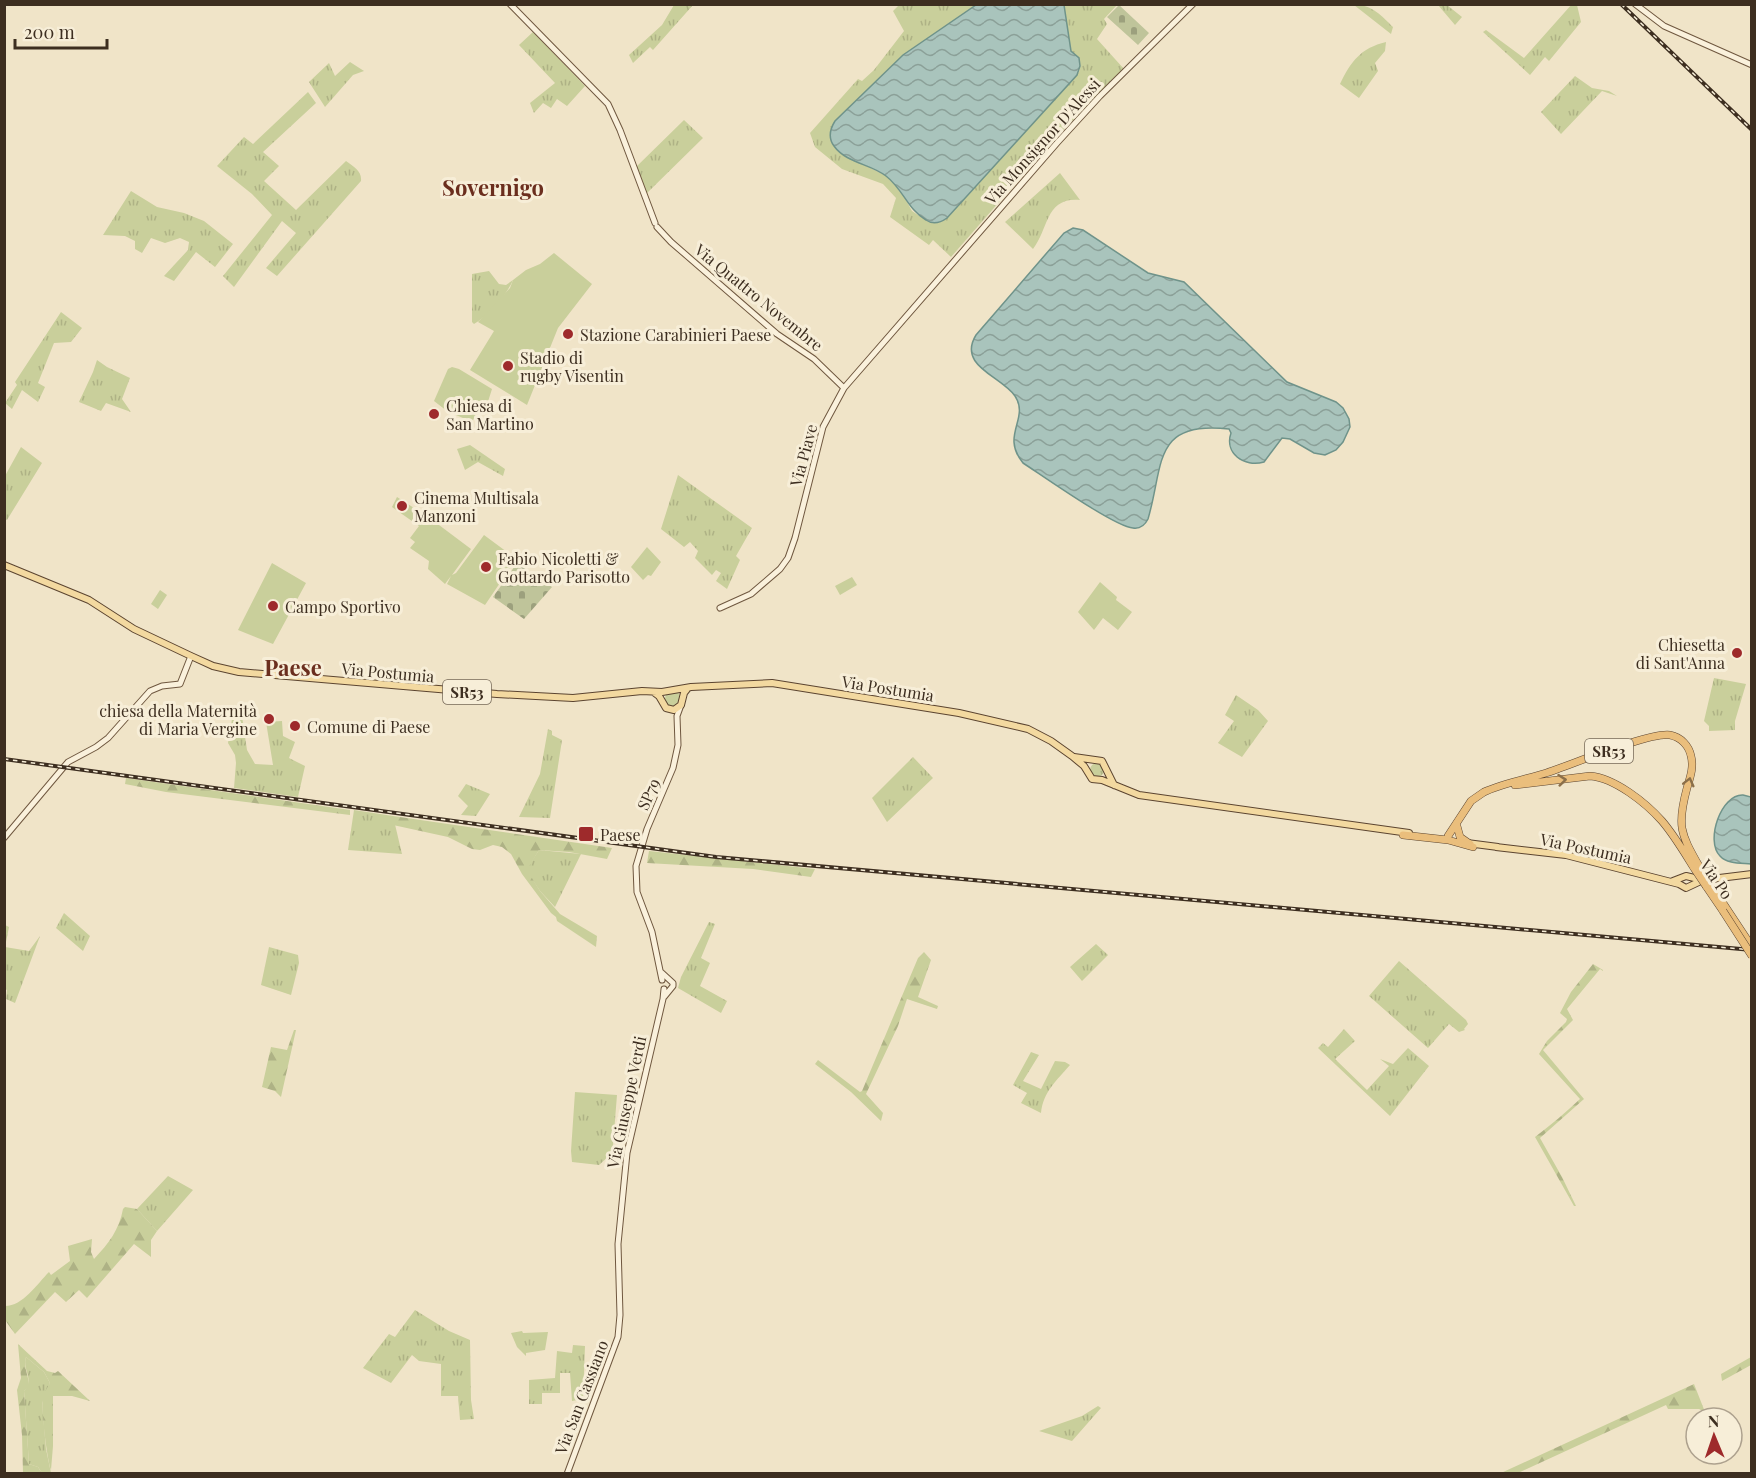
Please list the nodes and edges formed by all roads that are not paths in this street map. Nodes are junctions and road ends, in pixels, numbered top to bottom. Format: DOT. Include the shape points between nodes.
graph roads {
  1 [pos="510,4"];
  2 [pos="1193,4"];
  3 [pos="1635,4"];
  4 [pos="1752,65"];
  5 [pos="918,303"];
  6 [pos="844,388"];
  7 [pos="4,565"];
  8 [pos="720,608"];
  9 [pos="191,656"];
  10 [pos="690,687"];
  11 [pos="676,689"];
  12 [pos="649,691"];
  13 [pos="667,691"];
  14 [pos="662,701"];
  15 [pos="682,702"];
  16 [pos="668,709"];
  17 [pos="677,721"];
  18 [pos="1072,756"];
  19 [pos="1094,760"];
  20 [pos="1107,770"];
  21 [pos="1087,772"];
  22 [pos="1100,779"];
  23 [pos="1115,786"];
  24 [pos="1455,826"];
  25 [pos="1386,831"];
  26 [pos="1403,835"];
  27 [pos="1426,836"];
  28 [pos="4,838"];
  29 [pos="1448,840"];
  30 [pos="1472,845"];
  31 [pos="1697,867"];
  32 [pos="1752,874"];
  33 [pos="1686,877"];
  34 [pos="1667,881"];
  35 [pos="1707,884"];
  36 [pos="1682,885"];
  37 [pos="1691,885"];
  38 [pos="1726,911"];
  39 [pos="1752,947"];
  40 [pos="1752,956"];
  41 [pos="665,979"];
  42 [pos="666,990"];
  43 [pos="620,1222"];
  44 [pos="567,1473"];
  1 -- 6 [label="main road, Via Quattro Novembre" via="608,104 656,225 777,334 814,359"];
  2 -- 5 [label="main road, Via Monsignor D'Alessi" via="1057,143"];
  3 -- 4 [label="main road" via="1664,26"];
  5 -- 6 [label="main road, Via Piave"];
  6 -- 8 [label="main road, Via Piave" via="823,427 788,558 751,594"];
  7 -- 9 [label="main road, Via Postumia / SR53" via="89,600 134,629"];
  9 -- 12 [label="main road, Via Postumia / SR53" via="239,672 497,694 573,698"];
  9 -- 28 [label="main road" via="180,684 150,691 108,738 68,762"];
  10 -- 11 [label="main road, Via Postumia"];
  10 -- 15 [label="main road"];
  10 -- 18 [label="main road, Via Postumia" via="772,683 982,717 1028,729"];
  11 -- 13 [label="main road"];
  11 -- 15 [label="main road"];
  12 -- 13 [label="main road, Via Postumia"];
  12 -- 14 [label="main road" via="658,694"];
  13 -- 14 [label="main road"];
  14 -- 16 [label="main road"];
  15 -- 16 [label="main road" via="674,710"];
  15 -- 17 [label="main road"];
  16 -- 17 [label="main road"];
  17 -- 41 [label="main road, SP79 / SP79" via="677,755 637,857 636,885"];
  18 -- 19 [label="main road, Via Postumia"];
  18 -- 21 [label="main road, Via Postumia"];
  19 -- 20 [label="main road" via="1104,763"];
  19 -- 21 [label="main road"];
  20 -- 22 [label="main road"];
  20 -- 23 [label="main road"];
  21 -- 22 [label="main road"];
  22 -- 23 [label="main road, Via Postumia"];
  23 -- 25 [label="main road, Via Postumia" via="1155,798"];
  24 -- 27 [label="highway" via="1441,836"];
  24 -- 29 [label="highway, SR53"];
  24 -- 30 [label="highway" via="1461,838"];
  24 -- 31 [label="highway, Via Po / SR53, one-way" via="1473,802 1494,790 1599,777 1617,783 1659,818"];
  31 -- 24 [label="highway, Via Po / SR53, one-way" via="1684,839 1681,817 1692,758 1682,741 1668,735 1491,789 1471,801"];
  25 -- 26 [label="main road, Via Postumia"];
  25 -- 27 [label="main road, Via Postumia"];
  26 -- 29 [label="highway"];
  26 -- 30 [label="main road, Via Postumia"];
  27 -- 29 [label="main road, Via Postumia"];
  29 -- 30 [label="highway"];
  30 -- 34 [label="main road, Via Postumia" via="1575,857"];
  31 -- 35 [label="highway, Via Po / SR53, bridge"];
  32 -- 35 [label="main road"];
  33 -- 34 [label="main road"];
  33 -- 35 [label="main road"];
  33 -- 36 [label="main road" via="1681,880"];
  33 -- 37 [label="main road" via="1693,882"];
  34 -- 36 [label="main road, Via Postumia"];
  35 -- 37 [label="main road"];
  35 -- 38 [label="highway, Via Po / SR53"];
  36 -- 37 [label="main road"];
  38 -- 39 [label="highway, Via Po / SR53, bridge"];
  38 -- 40 [label="highway, Via Po / SR53, bridge"];
  41 -- 42 [label="main road" via="661,985"];
  41 -- 42 [label="main road" via="673,983"];
  42 -- 43 [label="main road, Via Giuseppe Verdi" via="630,1140"];
  43 -- 44 [label="main road, Via San Cassiano" via="618,1337"];
}
